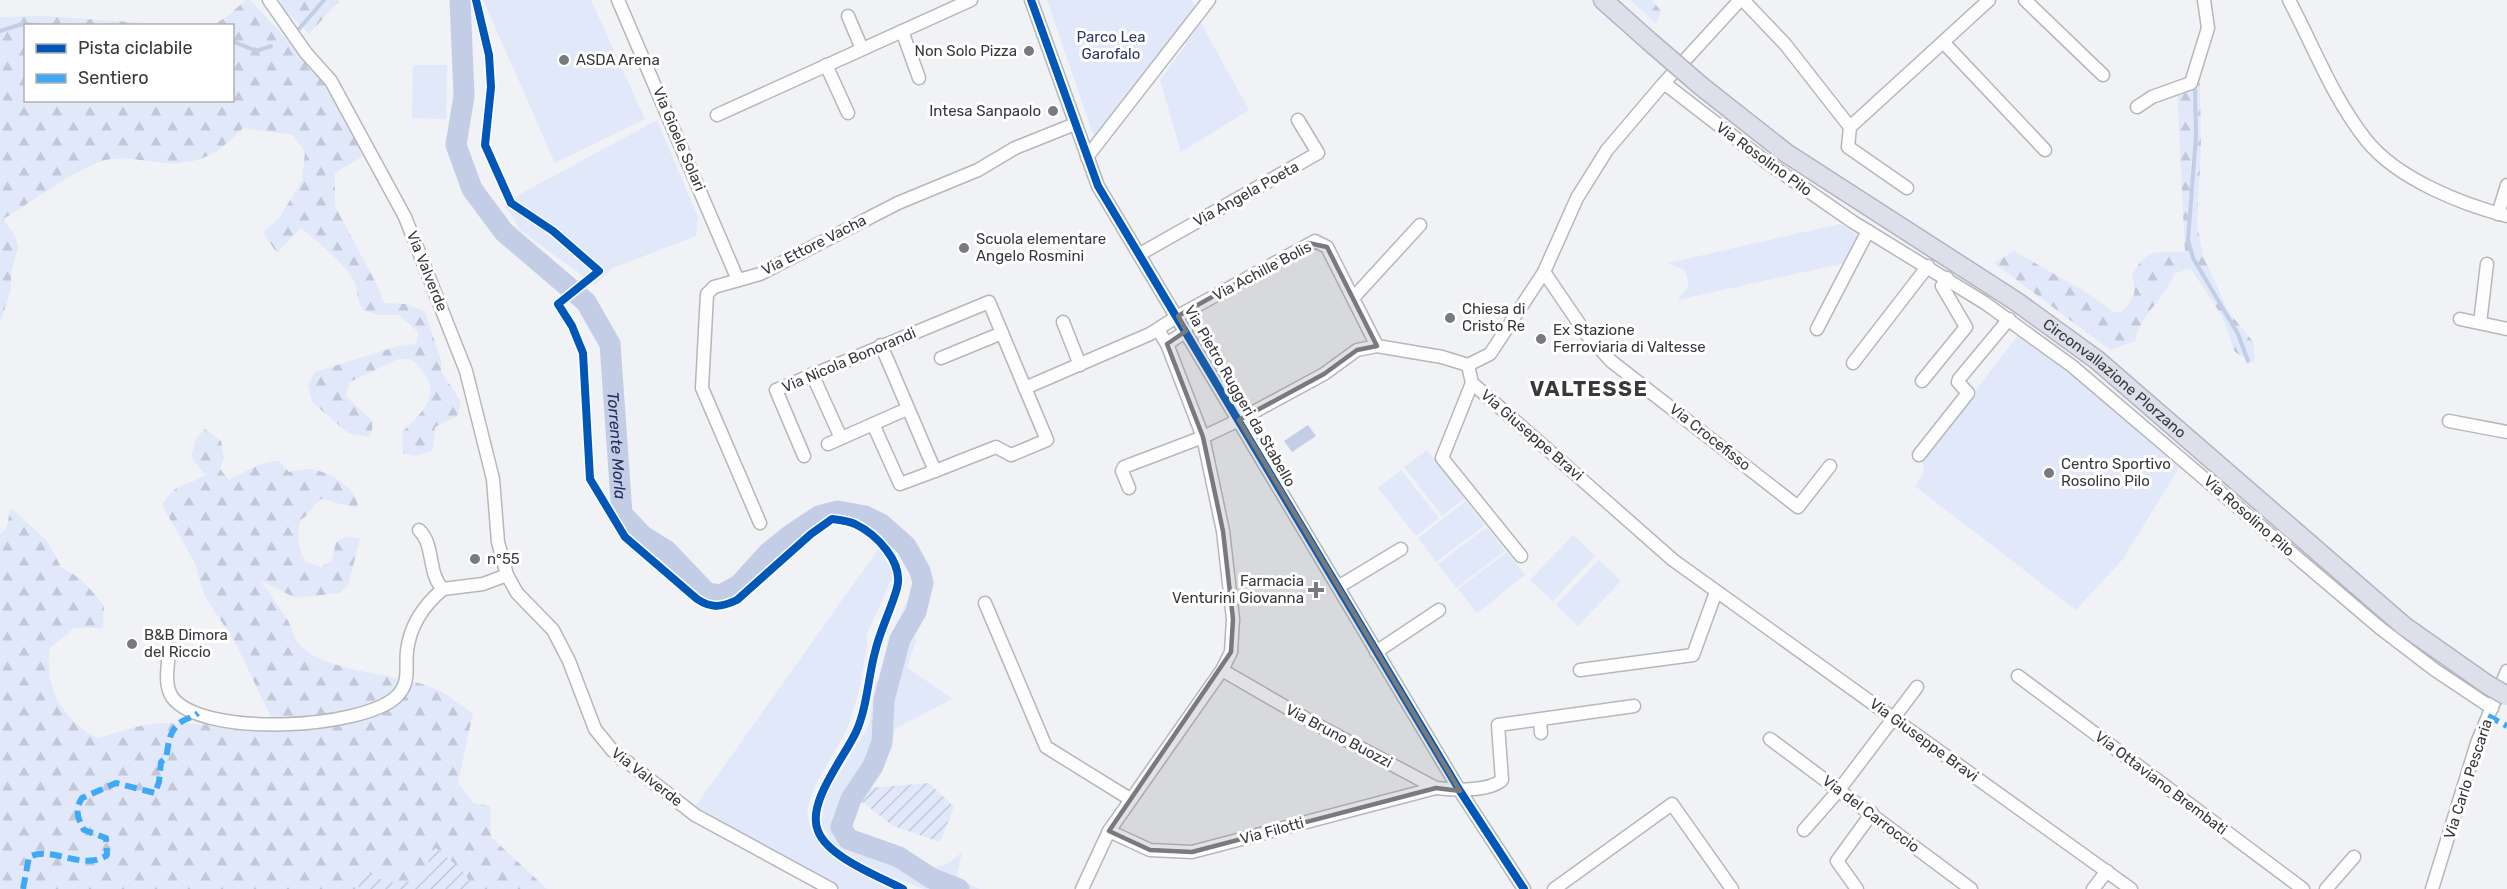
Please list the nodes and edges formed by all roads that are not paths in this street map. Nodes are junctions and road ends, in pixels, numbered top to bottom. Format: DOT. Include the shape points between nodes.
graph roads {
  1 [pos="269,0"];
  2 [pos="618,0"];
  3 [pos="971,0"];
  4 [pos="1031,0"];
  5 [pos="1209,0"];
  6 [pos="1603,0"];
  7 [pos="1621,0"];
  8 [pos="1741,0"];
  9 [pos="1989,0"];
  10 [pos="2025,0"];
  11 [pos="2204,0"];
  12 [pos="2289,0"];
  13 [pos="848,16"];
  14 [pos="902,31"];
  15 [pos="1652,36"];
  16 [pos="1943,42"];
  17 [pos="862,49"];
  18 [pos="826,65"];
  19 [pos="2103,75"];
  20 [pos="919,78"];
  21 [pos="1664,83"];
  22 [pos="2137,107"];
  23 [pos="848,113"];
  24 [pos="717,115"];
  25 [pos="1298,120"];
  26 [pos="1075,124"];
  27 [pos="1850,127"];
  28 [pos="2044,150"];
  29 [pos="1087,157"];
  30 [pos="2507,185"];
  31 [pos="1907,188"];
  32 [pos="2502,215"];
  33 [pos="1420,225"];
  34 [pos="1869,231"];
  35 [pos="1140,254"];
  36 [pos="2487,264"];
  37 [pos="1929,267"];
  38 [pos="1544,272"];
  39 [pos="1947,279"];
  40 [pos="738,280"];
  41 [pos="1354,297"];
  42 [pos="1178,316"];
  43 [pos="2009,319"];
  44 [pos="2460,319"];
  45 [pos="1063,322"];
  46 [pos="2480,323"];
  47 [pos="1816,329"];
  48 [pos="2507,329"];
  49 [pos="1158,330"];
  50 [pos="1186,331"];
  51 [pos="1002,333"];
  52 [pos="1167,344"];
  53 [pos="881,345"];
  54 [pos="1377,346"];
  55 [pos="941,358"];
  56 [pos="1853,363"];
  57 [pos="1080,365"];
  58 [pos="1468,365"];
  59 [pos="812,374"];
  60 [pos="1922,381"];
  61 [pos="1472,383"];
  62 [pos="1025,388"];
  63 [pos="908,410"];
  64 [pos="1239,420"];
  65 [pos="2449,421"];
  66 [pos="873,424"];
  67 [pos="2507,432"];
  68 [pos="1203,437"];
  69 [pos="841,438"];
  70 [pos="828,444"];
  71 [pos="1919,455"];
  72 [pos="804,456"];
  73 [pos="1830,465"];
  74 [pos="935,471"];
  75 [pos="1129,488"];
  76 [pos="760,523"];
  77 [pos="419,531"];
  78 [pos="1401,549"];
  79 [pos="1521,556"];
  80 [pos="507,575"];
  81 [pos="1338,587"];
  82 [pos="442,589"];
  83 [pos="1716,592"];
  84 [pos="985,603"];
  85 [pos="1439,610"];
  86 [pos="169,648"];
  87 [pos="1376,652"];
  88 [pos="1222,670"];
  89 [pos="1580,670"];
  90 [pos="2018,676"];
  91 [pos="2499,678"];
  92 [pos="1917,687"];
  93 [pos="2507,696"];
  94 [pos="1634,706"];
  95 [pos="2492,708"];
  96 [pos="1894,718"];
  97 [pos="1540,720"];
  98 [pos="1540,733"];
  99 [pos="1770,739"];
  100 [pos="1436,788"];
  101 [pos="1839,790"];
  102 [pos="1460,791"];
  103 [pos="1130,799"];
  104 [pos="1872,813"];
  105 [pos="1804,830"];
  106 [pos="1109,831"];
  107 [pos="2354,857"];
  108 [pos="2107,871"];
  109 [pos="831,889"];
  110 [pos="1082,889"];
  111 [pos="1524,889"];
  112 [pos="1554,889"];
  113 [pos="1732,889"];
  114 [pos="1857,889"];
  115 [pos="1971,889"];
  116 [pos="2093,889"];
  117 [pos="2131,889"];
  118 [pos="2303,889"];
  119 [pos="2326,889"];
  120 [pos="2432,889"];
  1 -- 80 [label="street, Via Valverde" via="331,81 405,217 466,371 493,479 498,542"];
  2 -- 40 [label="street, Via Gioele Solari"];
  3 -- 14 [label="street"];
  4 -- 26 [label="street, Via Pietro Ruggeri da Stabello"];
  5 -- 29 [label="street"];
  6 -- 15 [label="highway"];
  7 -- 15 [label="highway"];
  8 -- 21 [label="street"];
  8 -- 27 [label="street" via="1785,44"];
  9 -- 16 [label="street"];
  10 -- 19 [label="street"];
  11 -- 22 [label="street" via="2208,28 2191,83 2152,97"];
  12 -- 32 [label="street" via="2342,105 2378,153 2443,193"];
  13 -- 17 [label="street"];
  14 -- 17 [label="street"];
  14 -- 20 [label="street"];
  15 -- 91 [label="highway, Circonvallazione Plorzano" via="1704,81 1788,140 2065,322 2414,620"];
  16 -- 27 [label="street"];
  16 -- 28 [label="street"];
  17 -- 18 [label="street"];
  18 -- 23 [label="street"];
  18 -- 24 [label="street"];
  21 -- 34 [label="street, Via Rosolino Pilo" via="1765,161"];
  21 -- 38 [label="street" via="1607,150 1577,198"];
  25 -- 35 [label="street, Via Angela Poeta" via="1318,153"];
  26 -- 29 [label="street, Via Pietro Ruggeri da Stabello"];
  26 -- 40 [label="street, Via Ettore Vacha" via="897,203 760,274"];
  27 -- 31 [label="street" via="1848,147"];
  29 -- 35 [label="street, Via Pietro Ruggeri da Stabello" via="1098,186"];
  30 -- 32 [label="street"];
  33 -- 41 [label="street"];
  34 -- 37 [label="street, Via Rosolino Pilo"];
  34 -- 47 [label="street"];
  35 -- 42 [label="street, Via Pietro Ruggeri da Stabello"];
  36 -- 46 [label="street"];
  37 -- 39 [label="street, Via Rosolino Pilo"];
  37 -- 56 [label="street"];
  38 -- 58 [label="street" via="1490,354"];
  38 -- 73 [label="street, Via Crocefisso" via="1587,335 1611,361 1798,507"];
  39 -- 43 [label="street, Via Rosolino Pilo"];
  39 -- 60 [label="street" via="1942,286 1966,327"];
  40 -- 76 [label="street, Via Ettore Vacha" via="714,287 706,298 702,388"];
  41 -- 42 [label="street, Via Achille Bolis" via="1327,247 1315,241"];
  41 -- 54 [label="street, Via Achille Bolis"];
  42 -- 49 [label="street"];
  42 -- 50 [label="street, Via Pietro Ruggeri da Stabello"];
  43 -- 71 [label="street" via="1959,379 1968,393"];
  43 -- 95 [label="street, Via Rosolino Pilo" via="2105,393 2380,628"];
  44 -- 46 [label="street"];
  45 -- 57 [label="street"];
  46 -- 48 [label="street"];
  49 -- 52 [label="street"];
  49 -- 57 [label="street"];
  50 -- 52 [label="street"];
  50 -- 64 [label="street, Via Pietro Ruggeri da Stabello"];
  51 -- 53 [label="street, Via Nicola Bonorandi" via="989,303"];
  51 -- 55 [label="street"];
  51 -- 62 [label="street"];
  52 -- 68 [label="street"];
  53 -- 59 [label="street, Via Nicola Bonorandi"];
  53 -- 63 [label="street"];
  54 -- 58 [label="street"];
  54 -- 64 [label="street" via="1357,350 1324,374"];
  57 -- 62 [label="street"];
  58 -- 61 [label="street, Via Giuseppe Bravi"];
  59 -- 69 [label="street"];
  59 -- 72 [label="street, Via Nicola Bonorandi" via="776,390"];
  61 -- 79 [label="street" via="1442,458"];
  61 -- 83 [label="street, Via Giuseppe Bravi" via="1673,560"];
  62 -- 74 [label="street" via="1047,440 1011,455 996,447"];
  63 -- 66 [label="street"];
  63 -- 74 [label="street"];
  64 -- 68 [label="street"];
  64 -- 81 [label="street, Via Pietro Ruggeri da Stabello"];
  65 -- 67 [label="street"];
  66 -- 69 [label="street"];
  66 -- 74 [label="street" via="900,484"];
  68 -- 75 [label="street" via="1124,467"];
  68 -- 88 [label="street" via="1222,531 1233,619 1231,652"];
  69 -- 70 [label="street"];
  77 -- 82 [label="street" via="425,536 435,581"];
  78 -- 81 [label="street"];
  80 -- 82 [label="street" via="483,584"];
  80 -- 109 [label="street, Via Valverde" via="517,593 553,630 595,729 606,744 695,815"];
  81 -- 87 [label="street, Via Pietro Ruggeri da Stabello"];
  82 -- 86 [label="street" via="420,615 410,636 408,677 403,689 375,711 291,725 224,721 180,706 171,695 167,681"];
  83 -- 89 [label="street" via="1693,655"];
  83 -- 96 [label="street, Via Giuseppe Bravi"];
  84 -- 103 [label="street" via="1046,747"];
  85 -- 87 [label="street"];
  87 -- 102 [label="street, Via Pietro Ruggeri da Stabello"];
  88 -- 100 [label="street, Via Bruno Buozzi" via="1310,722"];
  88 -- 103 [label="street"];
  90 -- 118 [label="street, Via Ottaviano Brembati"];
  91 -- 93 [label="highway, Circonvallazione Plorzano, bridge"];
  91 -- 95 [label="street, Via Carlo Pescaria"];
  92 -- 96 [label="street"];
  94 -- 97 [label="street"];
  95 -- 120 [label="street, Via Carlo Pescaria" via="2477,743"];
  96 -- 101 [label="street"];
  96 -- 108 [label="street, Via Giuseppe Bravi"];
  97 -- 98 [label="street"];
  97 -- 102 [label="street, Via Bruno Buozzi" via="1498,725 1502,780"];
  99 -- 101 [label="street, Via del Carroccio"];
  100 -- 102 [label="street, Via Bruno Buozzi"];
  100 -- 106 [label="street, Via Filotti" via="1192,852 1150,850"];
  101 -- 104 [label="street, Via del Carroccio"];
  101 -- 105 [label="street"];
  102 -- 111 [label="street, Via Pietro Ruggeri da Stabello"];
  103 -- 106 [label="street"];
  104 -- 114 [label="street" via="1837,861"];
  104 -- 115 [label="street, Via del Carroccio"];
  106 -- 110 [label="street"];
  107 -- 119 [label="street"];
  108 -- 116 [label="street"];
  108 -- 117 [label="street, Via Giuseppe Bravi"];
  112 -- 113 [label="street" via="1672,804"];
}
